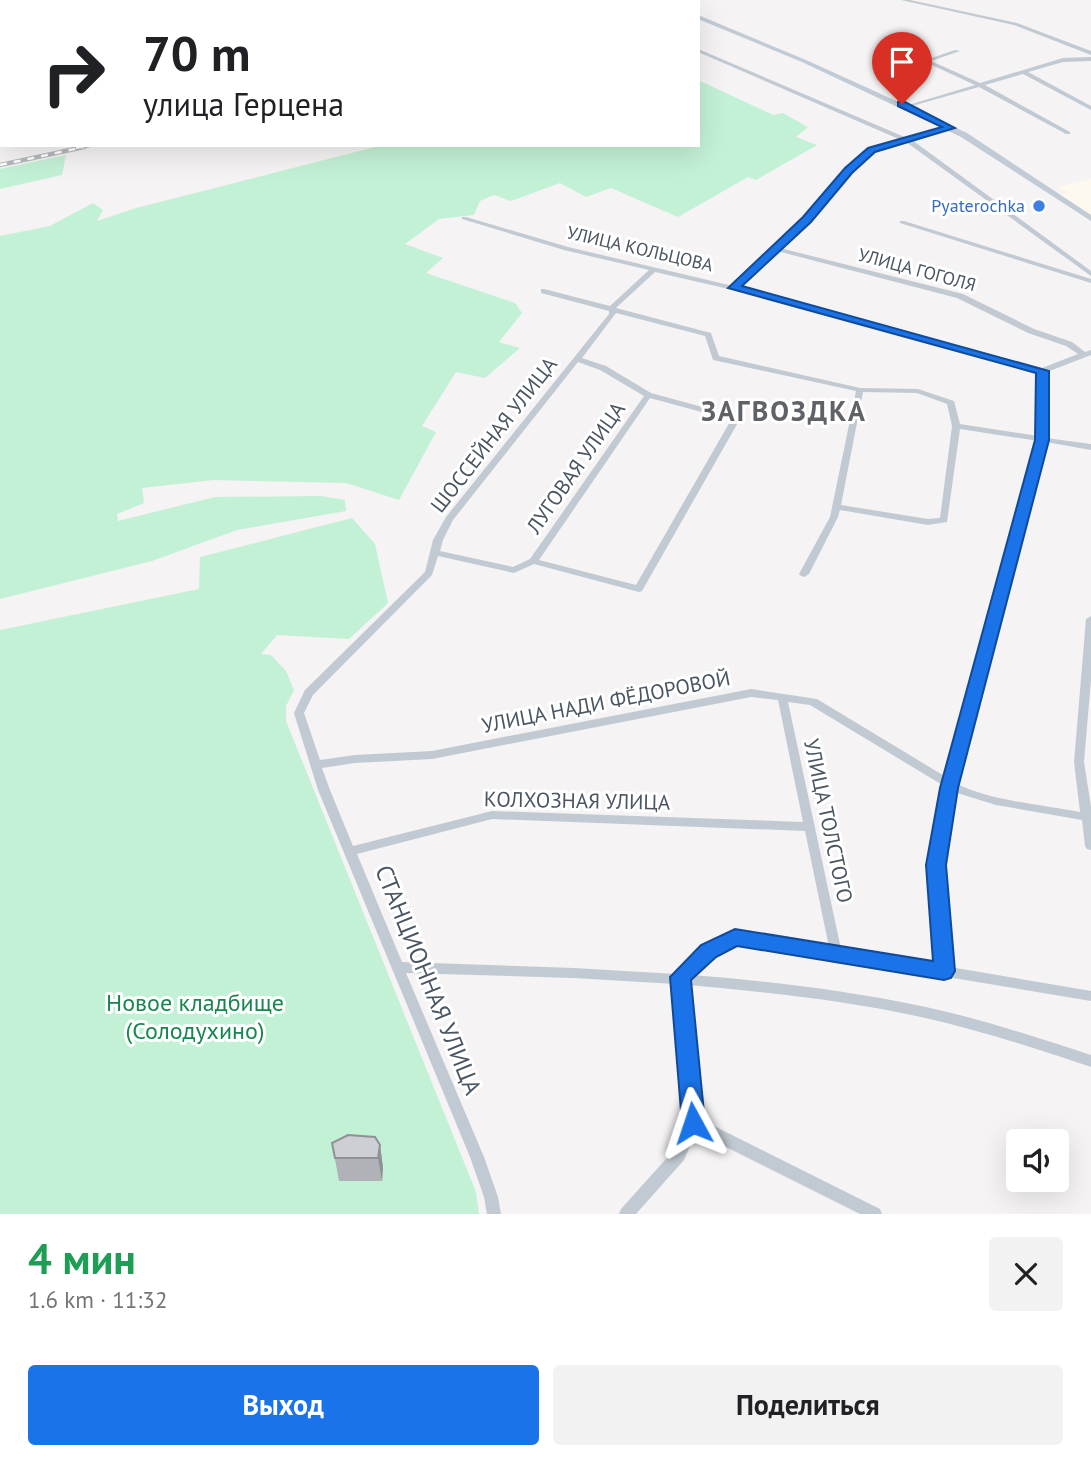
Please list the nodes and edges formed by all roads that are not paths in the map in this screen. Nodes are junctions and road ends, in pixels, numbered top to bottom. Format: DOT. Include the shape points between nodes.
graph roads {
  1 [pos="903,0"];
  2 [pos="700,20"];
  3 [pos="700,51"];
  4 [pos="957,51"];
  5 [pos="1091,53"];
  6 [pos="1091,59"];
  7 [pos="1024,72"];
  8 [pos="980,85"];
  9 [pos="907,107"];
  10 [pos="1091,108"];
  11 [pos="950,128"];
  12 [pos="1068,133"];
  13 [pos="909,141"];
  14 [pos="464,218"];
  15 [pos="1091,219"];
  16 [pos="902,222"];
  17 [pos="775,249"];
  18 [pos="653,270"];
  19 [pos="1091,274"];
  20 [pos="1091,281"];
  21 [pos="734,288"];
  22 [pos="544,291"];
  23 [pos="612,308"];
  24 [pos="1087,353"];
  25 [pos="576,359"];
  26 [pos="1043,371"];
  27 [pos="860,390"];
  28 [pos="648,395"];
  29 [pos="956,426"];
  30 [pos="1042,440"];
  31 [pos="1091,447"];
  32 [pos="837,507"];
  33 [pos="436,553"];
  34 [pos="533,561"];
  35 [pos="804,574"];
  36 [pos="1091,619"];
  37 [pos="1090,637"];
  38 [pos="782,696"];
  39 [pos="316,765"];
  40 [pos="950,785"];
  41 [pos="1087,817"];
  42 [pos="808,827"];
  43 [pos="1091,845"];
  44 [pos="351,851"];
  45 [pos="836,953"];
  46 [pos="398,967"];
  47 [pos="944,971"];
  48 [pos="681,977"];
  49 [pos="1091,996"];
  50 [pos="1091,1060"];
  51 [pos="693,1123"];
  52 [pos="494,1214"];
  53 [pos="626,1214"];
  54 [pos="875,1214"];
  1 -- 5 [label="street" via="1015,24"];
  2 -- 9 [label="main road"];
  3 -- 13 [label="street"];
  4 -- 8 [label="street" via="926,61"];
  6 -- 7 [label="street" via="1063,60"];
  7 -- 8 [label="street"];
  7 -- 10 [label="street"];
  8 -- 9 [label="street"];
  8 -- 12 [label="street"];
  9 -- 11 [label="main road"];
  11 -- 13 [label="street"];
  11 -- 15 [label="main road"];
  13 -- 17 [label="street" via="872,150"];
  13 -- 19 [label="street"];
  14 -- 18 [label="street, УЛИЦА КОЛЬЦОВА"];
  16 -- 20 [label="street"];
  17 -- 21 [label="street"];
  17 -- 24 [label="street, УЛИЦА ГОГОЛЯ" via="960,296"];
  18 -- 21 [label="street, УЛИЦА КОЛЬЦОВА"];
  18 -- 23 [label="street, ШОССЕЙНАЯ УЛИЦА"];
  21 -- 26 [label="street, УЛИЦА КОЛЬЦОВА"];
  22 -- 23 [label="street"];
  23 -- 25 [label="street, ШОССЕЙНАЯ УЛИЦА" via="613,314"];
  23 -- 27 [label="street" via="708,335 716,358"];
  24 -- 26 [label="street"];
  25 -- 28 [label="street" via="603,368"];
  25 -- 33 [label="street, ШОССЕЙНАЯ УЛИЦА" via="449,519"];
  26 -- 30 [label="street"];
  27 -- 29 [label="street" via="918,391 951,403"];
  27 -- 32 [label="street"];
  28 -- 34 [label="street, ЛУГОВАЯ УЛИЦА"];
  28 -- 34 [label="street" via="736,419 639,589"];
  29 -- 30 [label="street"];
  29 -- 32 [label="street" via="944,520 928,522"];
  30 -- 31 [label="street"];
  30 -- 40 [label="street"];
  32 -- 35 [label="street"];
  33 -- 34 [label="street" via="514,570"];
  33 -- 39 [label="street, ШОССЕЙНАЯ УЛИЦА" via="429,573 309,693 299,713"];
  36 -- 37 [label="street"];
  37 -- 41 [label="street" via="1079,762"];
  38 -- 39 [label="street, УЛИЦА НАДИ ФЁДОРОВОЙ" via="739,695 432,755"];
  38 -- 40 [label="street, УЛИЦА НАДИ ФЁДОРОВОЙ" via="813,702"];
  38 -- 42 [label="street, УЛИЦА ТОЛСТОГО"];
  39 -- 44 [label="street, СТАНЦИОННАЯ УЛИЦА"];
  40 -- 41 [label="street, УЛИЦА НАДИ ФЁДОРОВОЙ" via="996,801"];
  40 -- 47 [label="street" via="936,865"];
  41 -- 43 [label="street"];
  42 -- 44 [label="street, КОЛХОЗНАЯ УЛИЦА" via="492,815"];
  42 -- 45 [label="street, УЛИЦА ТОЛСТОГО"];
  44 -- 46 [label="street, СТАНЦИОННАЯ УЛИЦА"];
  45 -- 47 [label="street"];
  45 -- 48 [label="street" via="735,937 709,951"];
  46 -- 48 [label="street"];
  46 -- 52 [label="street, СТАНЦИОННАЯ УЛИЦА" via="477,1157"];
  47 -- 49 [label="street"];
  48 -- 50 [label="street" via="871,1000 1012,1033"];
  48 -- 51 [label="street"];
  51 -- 53 [label="street" via="679,1155"];
  51 -- 54 [label="street"];
}
